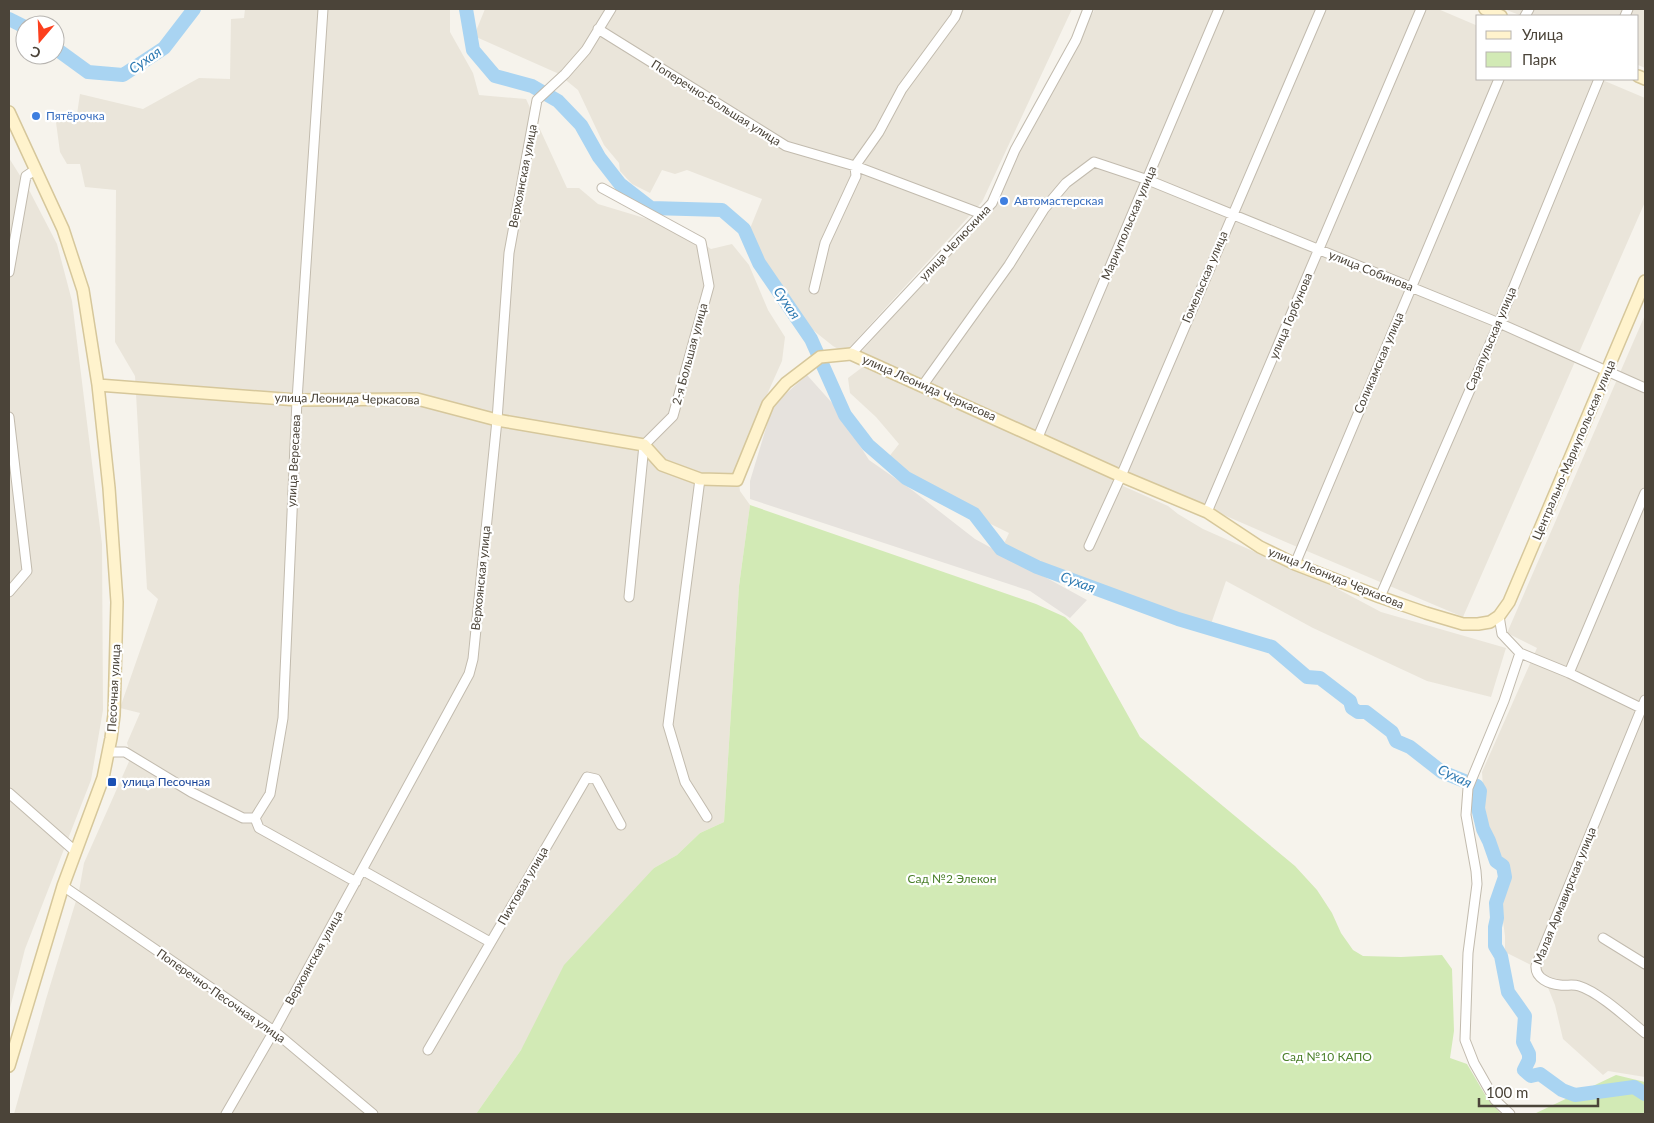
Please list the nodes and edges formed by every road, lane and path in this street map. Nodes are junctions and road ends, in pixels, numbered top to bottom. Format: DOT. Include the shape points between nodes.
graph roads {
  1 [pos="323,9"];
  2 [pos="611,9"];
  3 [pos="958,9"];
  4 [pos="1088,9"];
  5 [pos="1219,9"];
  6 [pos="1321,9"];
  7 [pos="1421,9"];
  8 [pos="1485,9"];
  9 [pos="1499,15"];
  10 [pos="598,29"];
  11 [pos="1499,80"];
  12 [pos="1599,80"];
  13 [pos="10,119"];
  14 [pos="855,166"];
  15 [pos="35,170"];
  16 [pos="1148,180"];
  17 [pos="602,188"];
  18 [pos="982,214"];
  19 [pos="1232,214"];
  20 [pos="1319,250"];
  21 [pos="9,272"];
  22 [pos="1645,281"];
  23 [pos="1411,287"];
  24 [pos="814,288"];
  25 [pos="1499,323"];
  26 [pos="851,354"];
  27 [pos="1607,372"];
  28 [pos="98,385"];
  29 [pos="923,385"];
  30 [pos="1645,388"];
  31 [pos="297,400"];
  32 [pos="9,417"];
  33 [pos="497,420"];
  34 [pos="1038,437"];
  35 [pos="644,445"];
  36 [pos="1121,476"];
  37 [pos="700,479"];
  38 [pos="1645,493"];
  39 [pos="1207,512"];
  40 [pos="1089,546"];
  41 [pos="1294,564"];
  42 [pos="9,592"];
  43 [pos="629,597"];
  44 [pos="1380,597"];
  45 [pos="1499,616"];
  46 [pos="1520,653"];
  47 [pos="1569,673"];
  48 [pos="1644,706"];
  49 [pos="109,752"];
  50 [pos="9,793"];
  51 [pos="707,817"];
  52 [pos="255,818"];
  53 [pos="621,825"];
  54 [pos="76,852"];
  55 [pos="362,870"];
  56 [pos="356,882"];
  57 [pos="63,886"];
  58 [pos="1603,938"];
  59 [pos="490,942"];
  60 [pos="1645,964"];
  61 [pos="274,1031"];
  62 [pos="1645,1033"];
  63 [pos="428,1050"];
  64 [pos="9,1066"];
  65 [pos="226,1114"];
  66 [pos="373,1114"];
  67 [pos="1510,1114"];
  1 -- 31 [label="street, улица Вересаева"];
  2 -- 10 [label="street, Верхоянская улица"];
  3 -- 14 [label="street" via="902,89 879,132"];
  4 -- 18 [label="street, улица Челюскина" via="1076,40 1015,150 992,203"];
  5 -- 16 [label="street, Мариупольская улица"];
  6 -- 19 [label="street, Гомельская улица"];
  7 -- 20 [label="street, улица Горбунова"];
  8 -- 9 [label="street"];
  10 -- 14 [label="street, Поперечно-Большая улица" via="786,146"];
  10 -- 33 [label="street, Верхоянская улица" via="586,50 537,100 509,253"];
  11 -- 23 [label="street, Соликамская улица"];
  12 -- 25 [label="street, Сарапульская улица"];
  13 -- 15 [label="street, Песочная улица"];
  14 -- 18 [label="street, Поперечно-Большая улица"];
  14 -- 24 [label="street" via="856,176 825,243"];
  15 -- 21 [label="street" via="26,176"];
  15 -- 28 [label="street, Песочная улица" via="63,229 83,290"];
  16 -- 19 [label="street, улица Собинова"];
  16 -- 29 [label="street, улица Собинова" via="1094,162 1066,183 1044,209 1009,265"];
  16 -- 34 [label="street, Мариупольская улица"];
  17 -- 35 [label="street, 2-я Большая улица" via="700,242 709,286 673,416"];
  18 -- 26 [label="street, улица Челюскина"];
  19 -- 20 [label="street, улица Собинова"];
  19 -- 36 [label="street, Гомельская улица"];
  20 -- 23 [label="street, улица Собинова"];
  20 -- 39 [label="street, улица Горбунова"];
  22 -- 27 [label="street, Центрально-Мариупольская улица"];
  23 -- 25 [label="street, улица Собинова"];
  23 -- 41 [label="street, Соликамская улица"];
  25 -- 27 [label="street, улица Собинова"];
  25 -- 44 [label="street, Сарапульская улица"];
  26 -- 29 [label="street, улица Леонида Черкасова"];
  26 -- 37 [label="street, улица Леонида Черкасова" via="820,357 786,383 768,404 737,480"];
  27 -- 30 [label="street, улица Собинова"];
  27 -- 45 [label="street, Центрально-Мариупольская улица" via="1509,602"];
  28 -- 31 [label="street, улица Леонида Черкасова"];
  28 -- 49 [label="street, Песочная улица" via="117,602 114,715"];
  29 -- 34 [label="street, улица Леонида Черкасова"];
  31 -- 33 [label="street, улица Леонида Черкасова" via="417,399"];
  31 -- 52 [label="street, улица Вересаева" via="283,718 270,794"];
  32 -- 42 [label="street" via="27,571"];
  33 -- 35 [label="street, улица Леонида Черкасова"];
  33 -- 55 [label="street, Верхоянская улица" via="469,674"];
  34 -- 36 [label="street, улица Леонида Черкасова"];
  35 -- 37 [label="street, улица Леонида Черкасова" via="662,465"];
  35 -- 43 [label="street"];
  36 -- 39 [label="street, улица Леонида Черкасова"];
  36 -- 40 [label="street, Гомельская улица"];
  37 -- 51 [label="street" via="668,725 685,782"];
  38 -- 47 [label="street"];
  39 -- 41 [label="street, улица Леонида Черкасова" via="1260,547"];
  41 -- 44 [label="street, улица Леонида Черкасова"];
  44 -- 45 [label="street, улица Леонида Черкасова" via="1463,624 1490,622"];
  45 -- 46 [label="street" via="1502,634"];
  46 -- 47 [label="street"];
  46 -- 67 [label="street" via="1468,788 1466,815 1477,884 1468,953 1465,1040 1495,1100"];
  47 -- 48 [label="street"];
  48 -- 62 [label="street, Малая Армавирская улица" via="1535,972 1539,978 1559,985 1579,986 1602,999"];
  49 -- 52 [label="street" via="125,752 191,792 243,818"];
  49 -- 54 [label="street, Песочная улица"];
  50 -- 54 [label="street"];
  52 -- 56 [label="street" via="259,828"];
  53 -- 59 [label="street, Пихтовая улица" via="596,779 587,776"];
  54 -- 57 [label="street, Песочная улица"];
  55 -- 56 [label="street, Верхоянская улица"];
  55 -- 59 [label="street"];
  56 -- 61 [label="street, Верхоянская улица"];
  57 -- 61 [label="street, Поперечно-Песочная улица"];
  57 -- 64 [label="street, Песочная улица"];
  58 -- 60 [label="street"];
  59 -- 63 [label="street, Пихтовая улица"];
  61 -- 65 [label="street, Верхоянская улица"];
  61 -- 66 [label="street, Поперечно-Песочная улица"];
}
